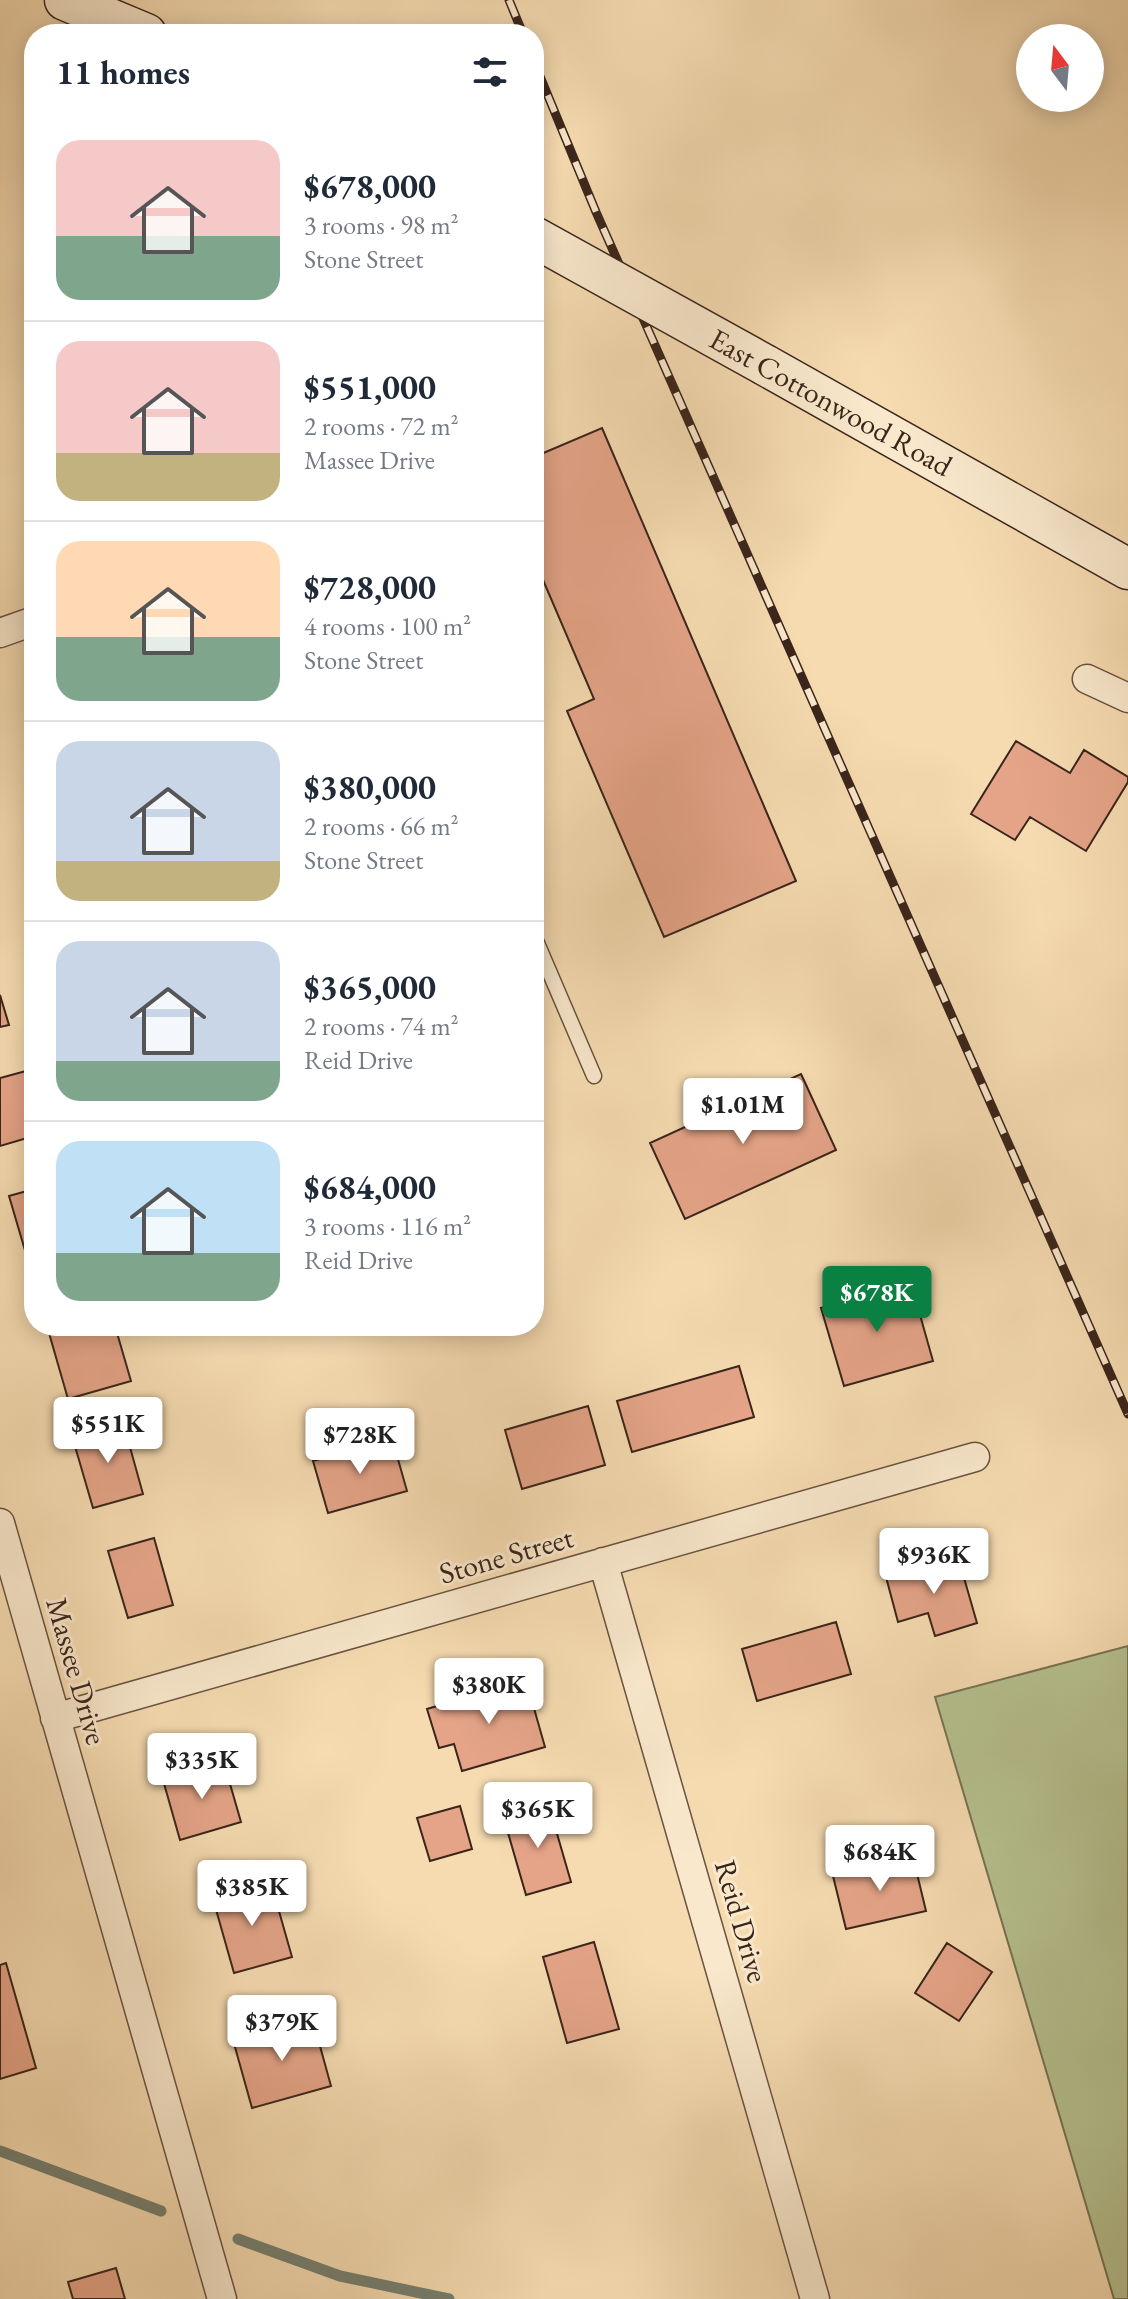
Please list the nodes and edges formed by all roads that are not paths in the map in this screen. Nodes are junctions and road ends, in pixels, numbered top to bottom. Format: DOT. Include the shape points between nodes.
graph roads {
  1 [pos="65,0"];
  2 [pos="122,24"];
  3 [pos="544,243"];
  4 [pos="1128,569"];
  5 [pos="24,625"];
  6 [pos="0,633"];
  7 [pos="1087,679"];
  8 [pos="1128,698"];
  9 [pos="544,959"];
  10 [pos="594,1076"];
  11 [pos="975,1457"];
  12 [pos="0,1523"];
  13 [pos="603,1562"];
  14 [pos="55,1718"];
  15 [pos="222,2299"];
  16 [pos="815,2299"];
  1 -- 2 [label="main road"];
  3 -- 4 [label="main road, East Cottonwood Road, bridge"];
  5 -- 6 [label="street"];
  7 -- 8 [label="street"];
  9 -- 10 [label="lane"];
  11 -- 13 [label="street, Stone Street"];
  12 -- 14 [label="street, Massee Drive"];
  13 -- 14 [label="street, Stone Street"];
  13 -- 16 [label="street, Reid Drive"];
  14 -- 15 [label="street, Massee Drive"];
}
